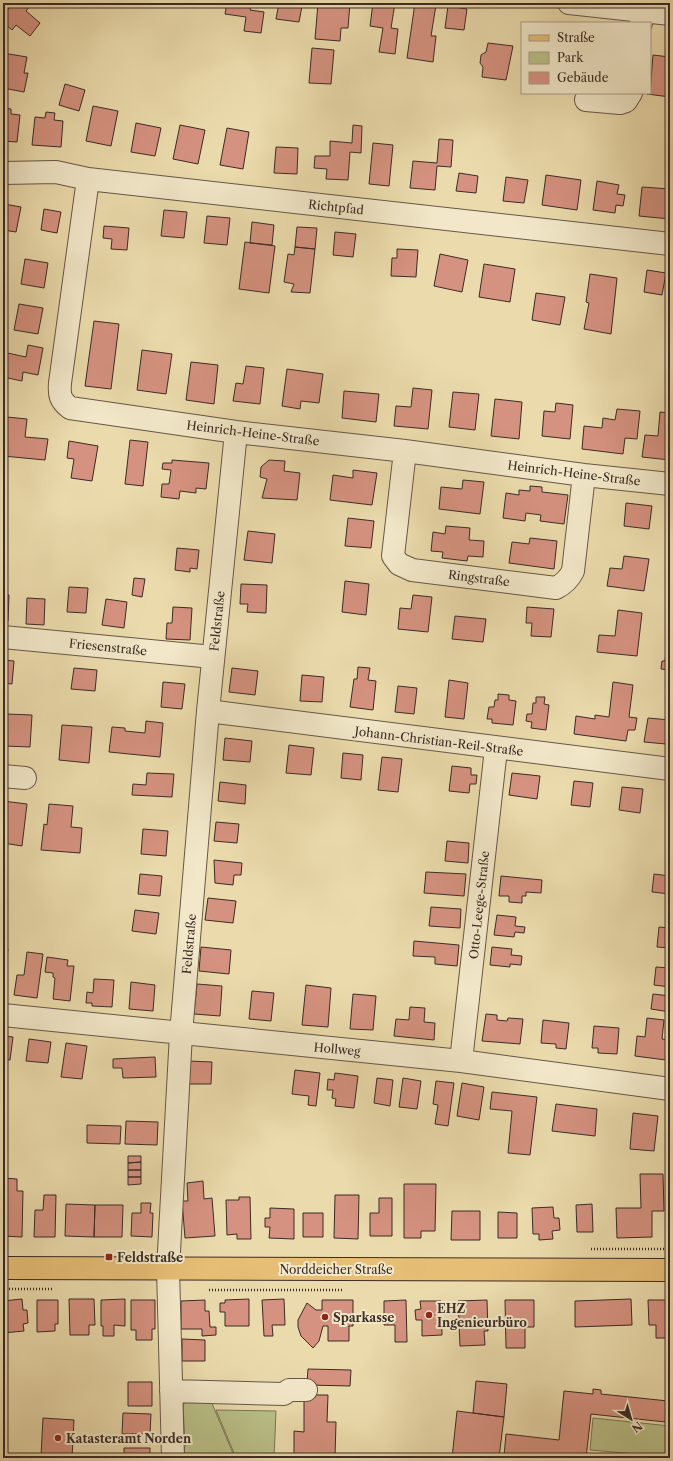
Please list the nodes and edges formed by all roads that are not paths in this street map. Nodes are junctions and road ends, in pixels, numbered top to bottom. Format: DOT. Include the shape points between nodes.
graph roads {
  1 [pos="568,3"];
  2 [pos="670,14"];
  3 [pos="642,17"];
  4 [pos="630,94"];
  5 [pos="586,100"];
  6 [pos="3,173"];
  7 [pos="88,179"];
  8 [pos="670,244"];
  9 [pos="236,432"];
  10 [pos="405,451"];
  11 [pos="584,475"];
  12 [pos="670,484"];
  13 [pos="3,637"];
  14 [pos="214,657"];
  15 [pos="208,711"];
  16 [pos="496,749"];
  17 [pos="670,770"];
  18 [pos="3,776"];
  19 [pos="25,778"];
  20 [pos="3,1015"];
  21 [pos="181,1034"];
  22 [pos="461,1061"];
  23 [pos="670,1089"];
  24 [pos="3,1268"];
  25 [pos="168,1269"];
  26 [pos="670,1270"];
  27 [pos="306,1390"];
  28 [pos="171,1391"];
  29 [pos="173,1457"];
  1 -- 3 [label="street"];
  2 -- 3 [label="street"];
  4 -- 5 [label="street" via="626,101 620,103"];
  6 -- 7 [label="street, Richtpfad" via="56,172"];
  7 -- 8 [label="street, Richtpfad"];
  7 -- 9 [label="street, Heinrich-Heine-Straße" via="60,383 59,396 62,402 70,408 81,410"];
  9 -- 10 [label="street, Heinrich-Heine-Straße"];
  9 -- 14 [label="street, Feldstraße"];
  10 -- 11 [label="street, Heinrich-Heine-Straße"];
  10 -- 11 [label="street, Ringstraße" via="393,556 398,564 412,570 556,588 561,586 573,571"];
  11 -- 12 [label="street, Heinrich-Heine-Straße"];
  13 -- 14 [label="street, Friesenstraße"];
  14 -- 15 [label="street, Feldstraße"];
  15 -- 16 [label="street, Johann-Christian-Reil-Straße"];
  15 -- 21 [label="street, Feldstraße"];
  16 -- 17 [label="street, Johann-Christian-Reil-Straße"];
  16 -- 22 [label="street, Otto-Leege-Straße"];
  18 -- 19 [label="street"];
  20 -- 21 [label="street, Hollweg"];
  21 -- 22 [label="street, Hollweg"];
  21 -- 25 [label="street, Feldstraße"];
  22 -- 23 [label="street, Hollweg"];
  24 -- 25 [label="main road, Norddeicher Straße"];
  25 -- 26 [label="main road, Norddeicher Straße"];
  25 -- 28 [label="street, Feldstraße"];
  27 -- 28 [label="street" via="289,1390 284,1394"];
  28 -- 29 [label="street, Feldstraße"];
}
